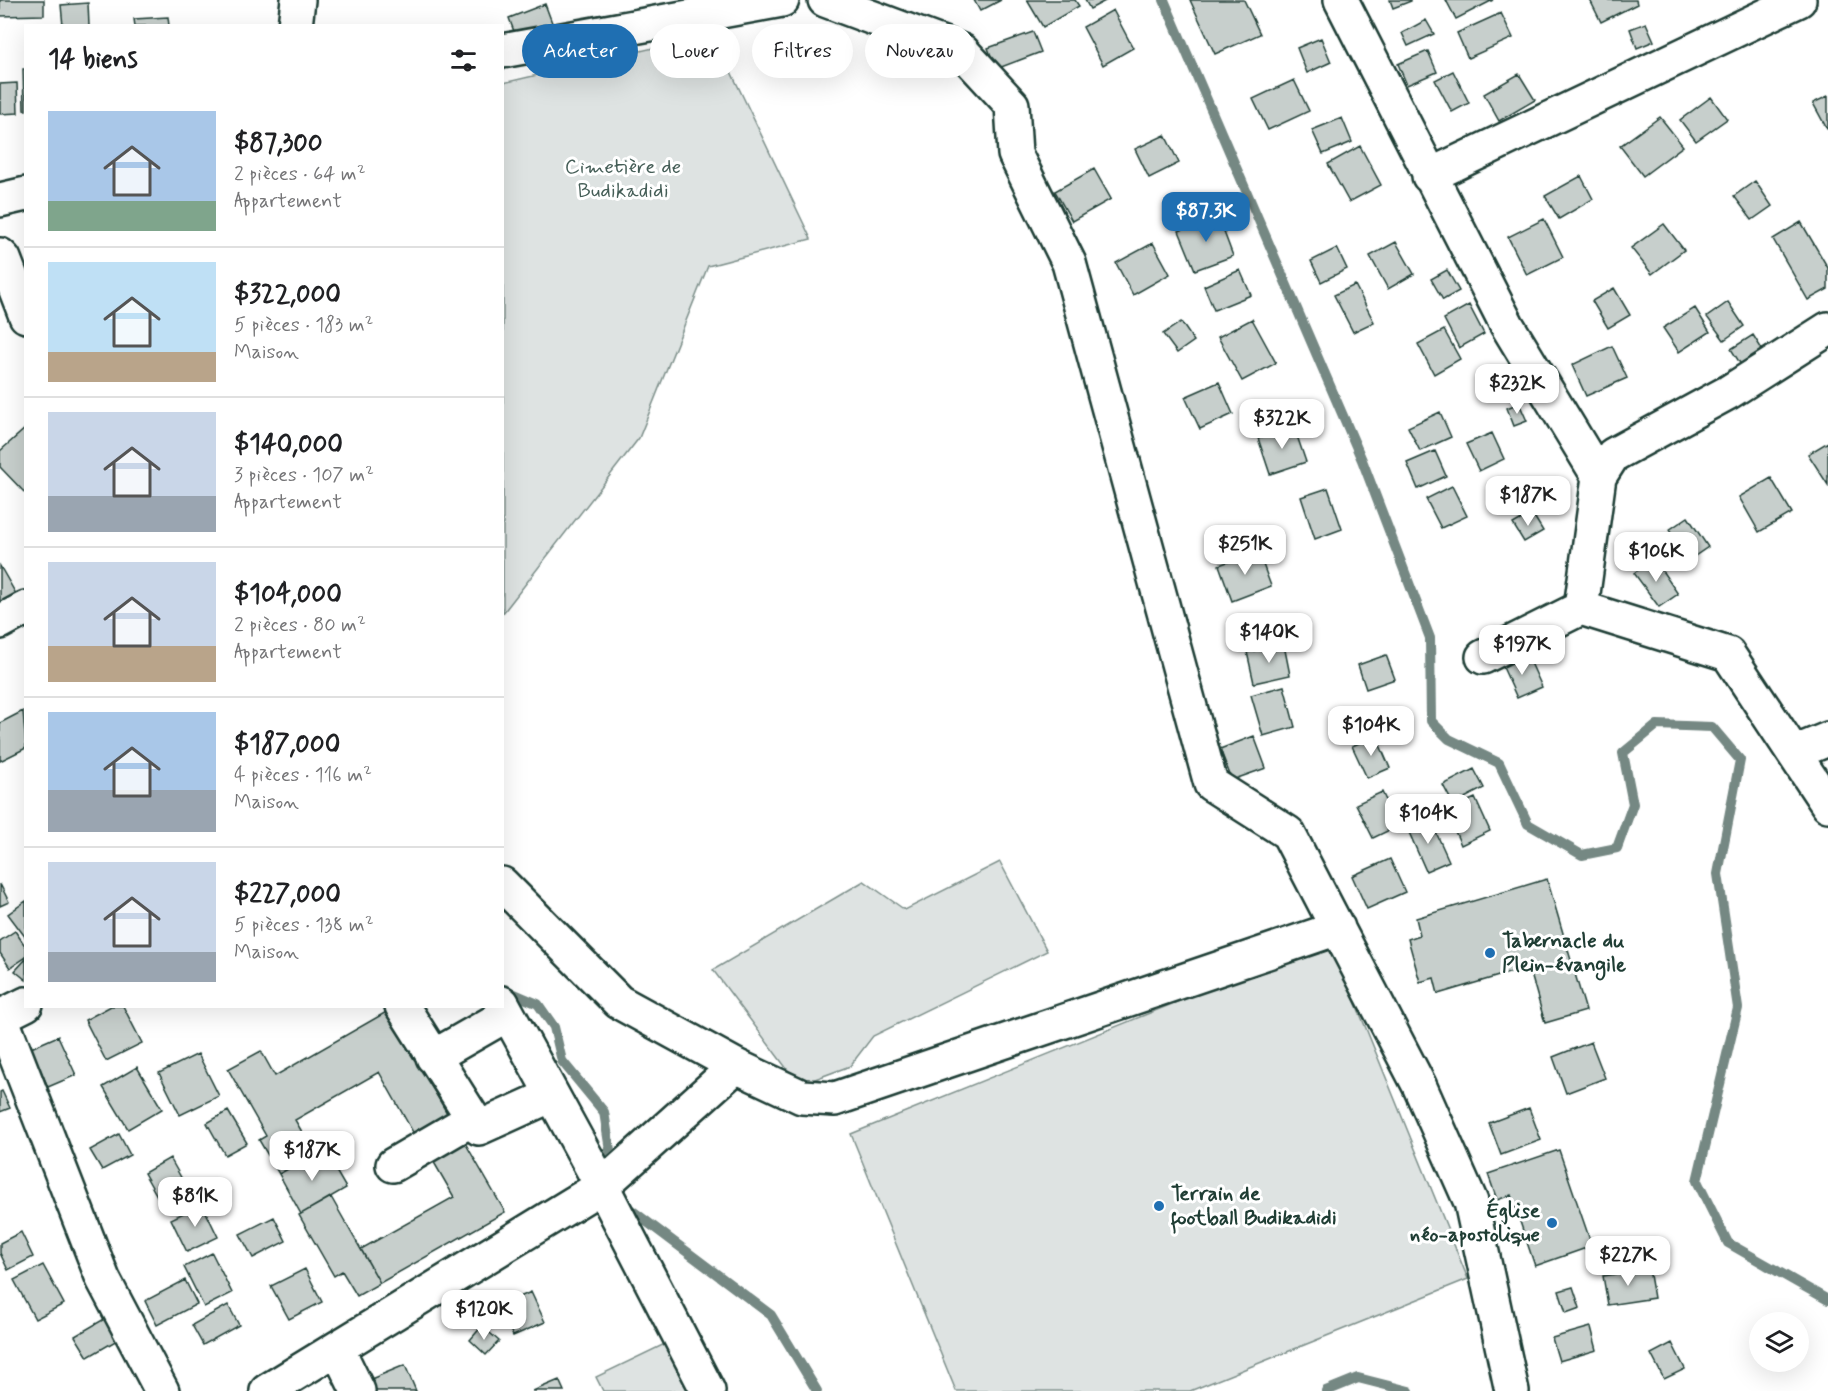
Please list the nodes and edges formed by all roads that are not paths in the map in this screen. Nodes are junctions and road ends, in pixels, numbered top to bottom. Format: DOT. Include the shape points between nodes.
graph roads {
  1 [pos="298,0"];
  2 [pos="782,0"];
  3 [pos="825,0"];
  4 [pos="1341,0"];
  5 [pos="1799,0"];
  6 [pos="697,8"];
  7 [pos="295,24"];
  8 [pos="504,51"];
  9 [pos="1429,176"];
  10 [pos="24,194"];
  11 [pos="0,200"];
  12 [pos="4,276"];
  13 [pos="24,312"];
  14 [pos="1828,329"];
  15 [pos="1599,477"];
  16 [pos="24,609"];
  17 [pos="1581,609"];
  18 [pos="0,622"];
  19 [pos="1483,657"];
  20 [pos="1828,739"];
  21 [pos="1794,753"];
  22 [pos="1828,805"];
  23 [pos="504,886"];
  24 [pos="1338,928"];
  25 [pos="24,1005"];
  26 [pos="403,1008"];
  27 [pos="505,1008"];
  28 [pos="0,1016"];
  29 [pos="433,1057"];
  30 [pos="736,1066"];
  31 [pos="552,1095"];
  32 [pos="472,1119"];
  33 [pos="393,1165"];
  34 [pos="602,1186"];
  35 [pos="337,1348"];
  36 [pos="162,1391"];
  37 [pos="267,1391"];
  38 [pos="358,1391"];
  39 [pos="708,1391"];
  40 [pos="1512,1391"];
  1 -- 7 [label="street"];
  2 -- 6 [label="street"];
  3 -- 24 [label="street" via="962,51 1012,105 1015,154 1070,263 1211,784 1288,833"];
  4 -- 9 [label="street"];
  5 -- 9 [label="street"];
  6 -- 8 [label="street"];
  9 -- 15 [label="street" via="1507,325"];
  10 -- 11 [label="street"];
  12 -- 13 [label="street"];
  14 -- 15 [label="street" via="1729,392 1613,455"];
  15 -- 17 [label="street"];
  16 -- 18 [label="street"];
  17 -- 19 [label="street"];
  17 -- 21 [label="street" via="1728,654"];
  20 -- 21 [label="street"];
  21 -- 22 [label="street"];
  23 -- 30 [label="street" via="619,1002"];
  24 -- 30 [label="street" via="835,1099 802,1097"];
  24 -- 40 [label="street" via="1419,1085 1471,1202"];
  25 -- 28 [label="street"];
  26 -- 29 [label="street"];
  27 -- 29 [label="street"];
  27 -- 31 [label="street"];
  28 -- 36 [label="street" via="103,1279"];
  29 -- 32 [label="street"];
  30 -- 34 [label="street"];
  31 -- 32 [label="street" via="479,1128"];
  31 -- 34 [label="street"];
  32 -- 33 [label="street"];
  34 -- 35 [label="street"];
  34 -- 39 [label="street"];
  35 -- 37 [label="street"];
  35 -- 38 [label="street"];
}
